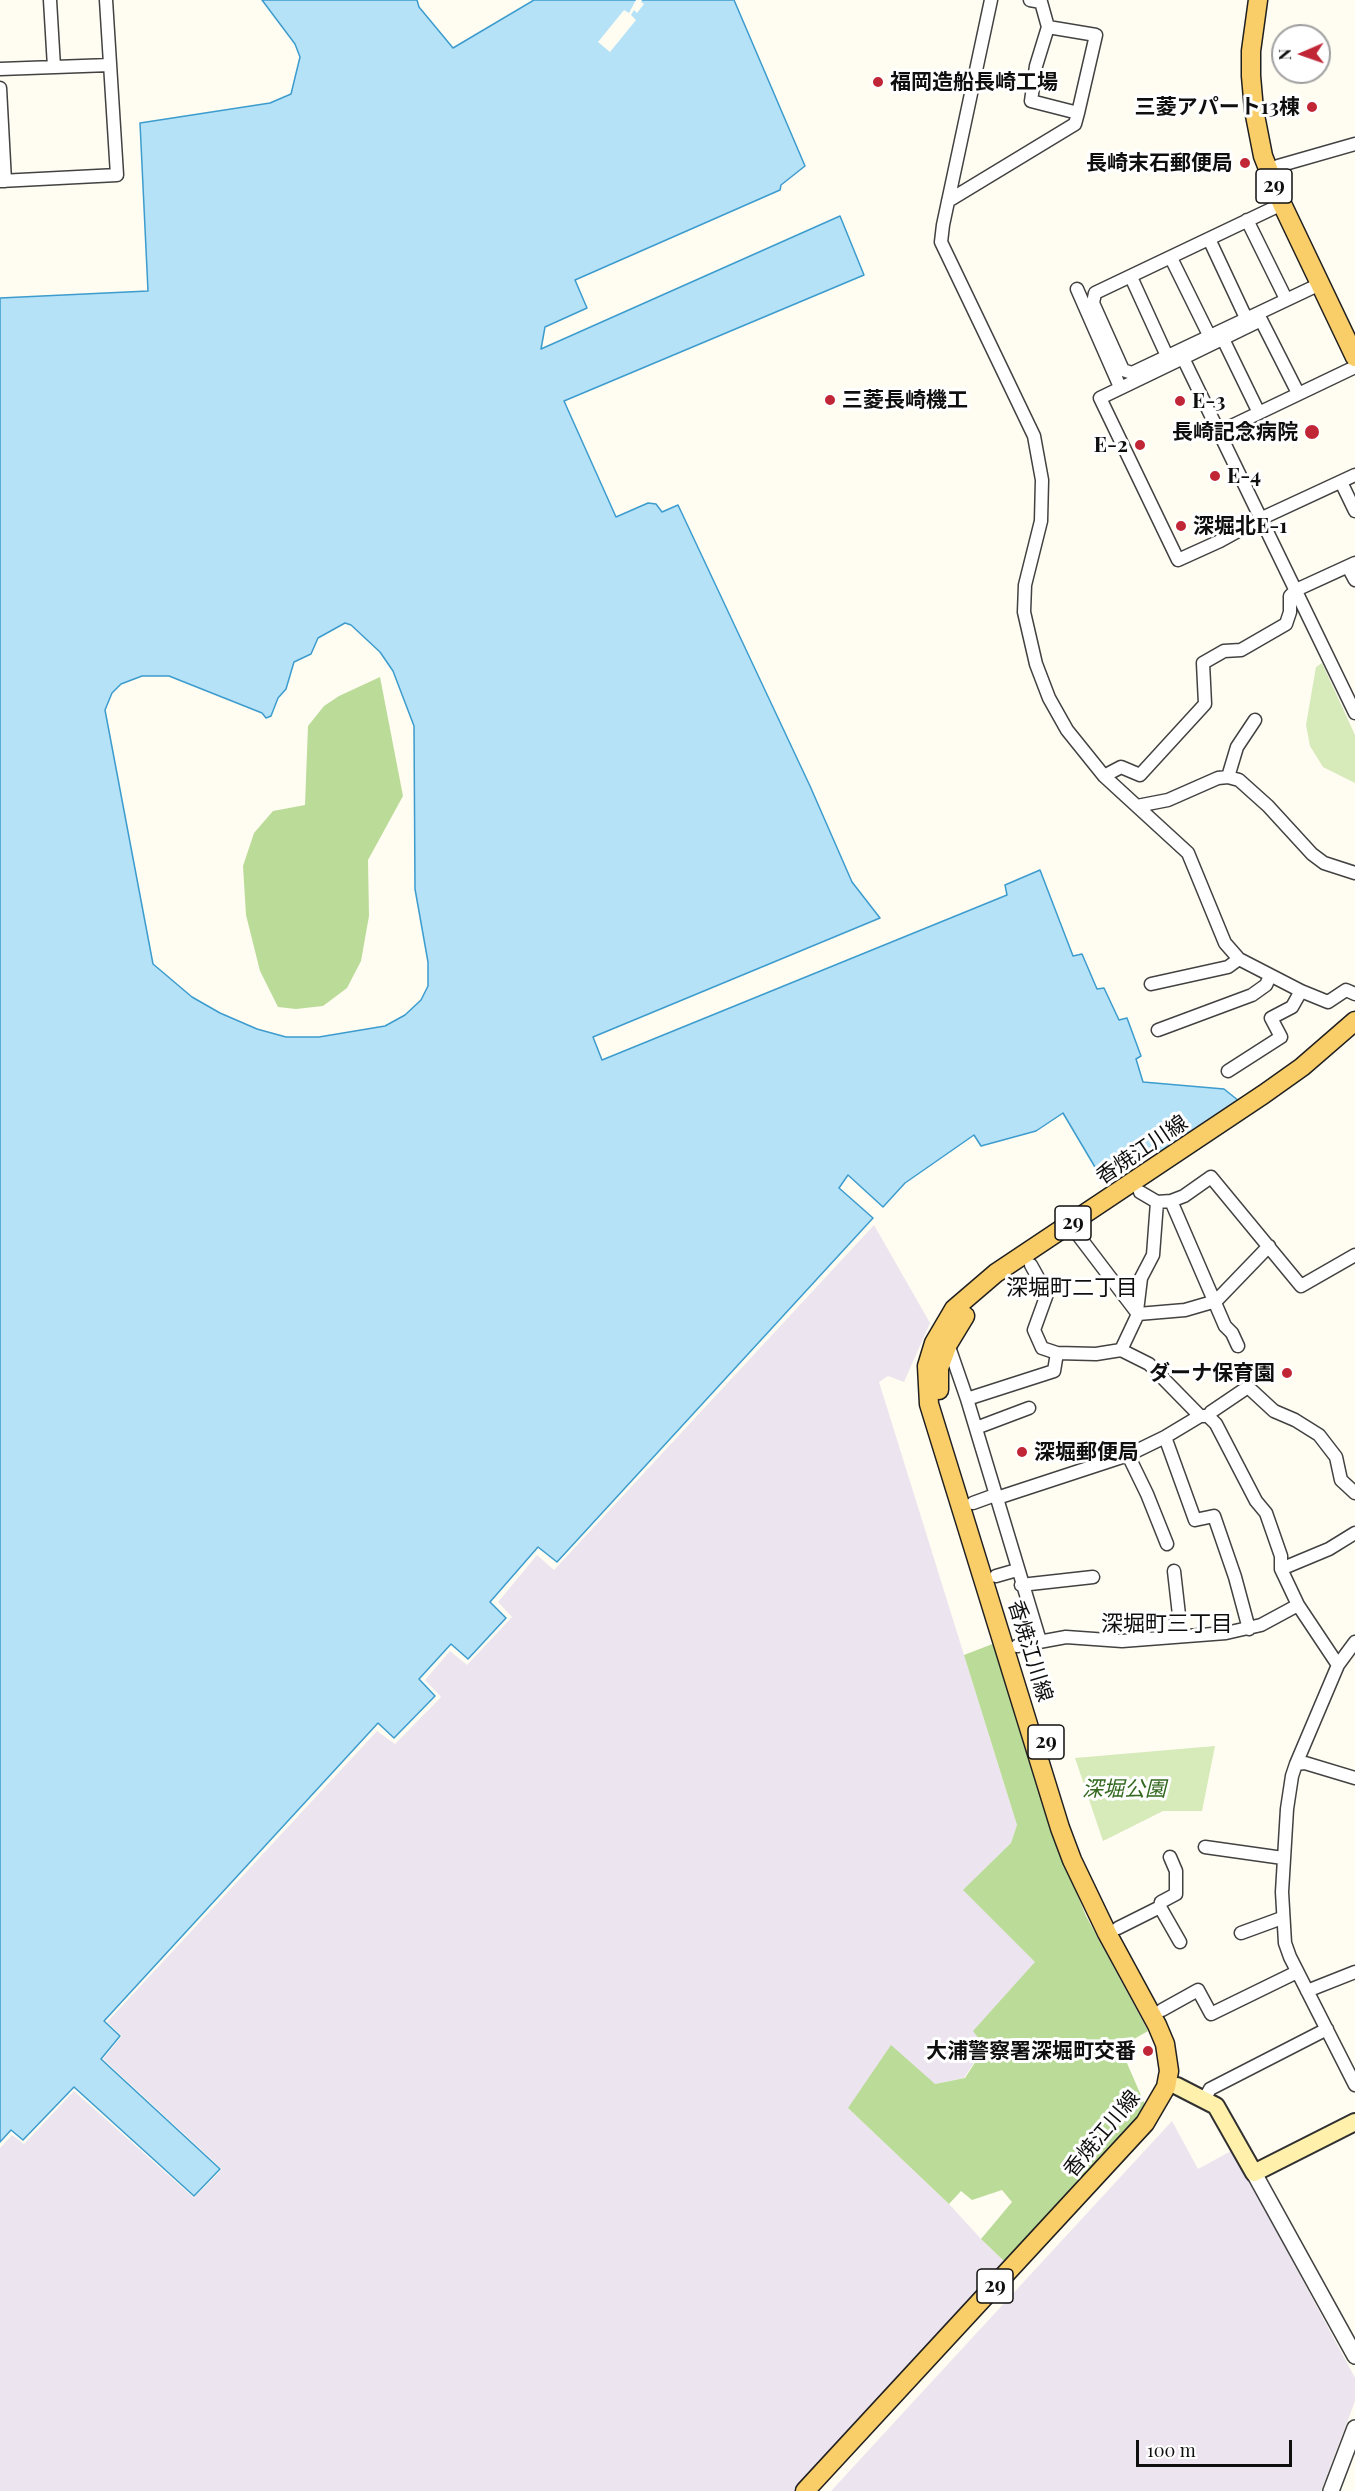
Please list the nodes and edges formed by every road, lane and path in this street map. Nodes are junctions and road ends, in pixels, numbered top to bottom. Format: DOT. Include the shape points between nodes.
graph roads {
  1 [pos="50,0"];
  2 [pos="106,0"];
  3 [pos="991,0"];
  4 [pos="1030,0"];
  5 [pos="1258,0"];
  6 [pos="1270,0"];
  7 [pos="1048,27"];
  8 [pos="110,65"];
  9 [pos="54,67"];
  10 [pos="0,69"];
  11 [pos="0,88"];
  12 [pos="1078,113"];
  13 [pos="1355,144"];
  14 [pos="1278,166"];
  15 [pos="2,181"];
  16 [pos="948,201"];
  17 [pos="1282,204"];
  18 [pos="1247,220"];
  19 [pos="1209,239"];
  20 [pos="1171,258"];
  21 [pos="1131,277"];
  22 [pos="1320,284"];
  23 [pos="1077,289"];
  24 [pos="1286,299"];
  25 [pos="1246,318"];
  26 [pos="1355,330"];
  27 [pos="1209,335"];
  28 [pos="1223,339"];
  29 [pos="1167,356"];
  30 [pos="1355,357"];
  31 [pos="1184,358"];
  32 [pos="1355,367"];
  33 [pos="1120,387"];
  34 [pos="1298,393"];
  35 [pos="1259,413"];
  36 [pos="1219,432"];
  37 [pos="1355,475"];
  38 [pos="1341,482"];
  39 [pos="1355,512"];
  40 [pos="1260,519"];
  41 [pos="1352,565"];
  42 [pos="1355,580"];
  43 [pos="1296,590"];
  44 [pos="1355,713"];
  45 [pos="1255,720"];
  46 [pos="1104,776"];
  47 [pos="1228,777"];
  48 [pos="1137,806"];
  49 [pos="1355,873"];
  50 [pos="1239,959"];
  51 [pos="1270,976"];
  52 [pos="1151,984"];
  53 [pos="1301,991"];
  54 [pos="1355,994"];
  55 [pos="1355,1021"];
  56 [pos="1158,1030"];
  57 [pos="1355,1038"];
  58 [pos="1228,1071"];
  59 [pos="1268,1099"];
  60 [pos="1213,1137"];
  61 [pos="1140,1192"];
  62 [pos="1171,1201"];
  63 [pos="1157,1202"];
  64 [pos="1078,1235"];
  65 [pos="1269,1246"];
  66 [pos="1355,1255"];
  67 [pos="1031,1265"];
  68 [pos="1216,1301"];
  69 [pos="1137,1313"];
  70 [pos="949,1332"];
  71 [pos="1238,1346"];
  72 [pos="1121,1350"];
  73 [pos="1057,1353"];
  74 [pos="933,1385"];
  75 [pos="967,1399"];
  76 [pos="1029,1408"];
  77 [pos="1204,1416"];
  78 [pos="976,1428"];
  79 [pos="1165,1437"];
  80 [pos="1128,1455"];
  81 [pos="1355,1493"];
  82 [pos="994,1495"];
  83 [pos="976,1502"];
  84 [pos="1355,1533"];
  85 [pos="1167,1544"];
  86 [pos="1281,1569"];
  87 [pos="1017,1570"];
  88 [pos="1174,1571"];
  89 [pos="996,1576"];
  90 [pos="1093,1577"];
  91 [pos="1021,1585"];
  92 [pos="1298,1605"];
  93 [pos="1249,1629"];
  94 [pos="1177,1636"];
  95 [pos="1040,1641"];
  96 [pos="1355,1642"];
  97 [pos="1017,1646"];
  98 [pos="1338,1665"];
  99 [pos="1296,1764"];
  100 [pos="1355,1778"];
  101 [pos="1205,1847"];
  102 [pos="1170,1857"];
  103 [pos="1284,1858"];
  104 [pos="1160,1907"];
  105 [pos="1282,1918"];
  106 [pos="1121,1926"];
  107 [pos="1240,1933"];
  108 [pos="1180,1942"];
  109 [pos="1298,1972"];
  110 [pos="1355,1972"];
  111 [pos="1307,1991"];
  112 [pos="1162,2010"];
  113 [pos="1327,2028"];
  114 [pos="1355,2085"];
  115 [pos="1177,2086"];
  116 [pos="1207,2095"];
  117 [pos="1355,2122"];
  118 [pos="1261,2169"];
  119 [pos="1355,2356"];
  120 [pos="1355,2428"];
  121 [pos="805,2491"];
  122 [pos="820,2491"];
  123 [pos="1330,2491"];
  1 -- 9 [label="street"];
  2 -- 8 [label="street"];
  3 -- 16 [label="street"];
  4 -- 7 [label="street" via="1041,2"];
  5 -- 17 [label="main road, 29" via="1251,51 1254,110 1263,156"];
  6 -- 14 [label="main road, 29" via="1262,76 1264,109"];
  7 -- 12 [label="street" via="1030,101"];
  7 -- 12 [label="street" via="1096,35"];
  8 -- 9 [label="street"];
  8 -- 15 [label="street" via="117,175"];
  9 -- 10 [label="street"];
  11 -- 15 [label="street"];
  12 -- 16 [label="street" via="1075,124"];
  13 -- 14 [label="street"];
  14 -- 26 [label="main road, 29"];
  16 -- 46 [label="street" via="941,242 1034,436 1042,480 1041,521 1025,585 1024,612 1036,664 1067,730"];
  17 -- 18 [label="street"];
  17 -- 22 [label="main road, 29"];
  18 -- 19 [label="street"];
  18 -- 24 [label="street"];
  19 -- 20 [label="street"];
  19 -- 25 [label="street"];
  20 -- 21 [label="street"];
  20 -- 27 [label="street"];
  21 -- 29 [label="street"];
  21 -- 29 [label="street" via="1095,293 1093,303 1124,370 1132,373"];
  22 -- 24 [label="street"];
  22 -- 30 [label="main road, 29"];
  23 -- 33 [label="street"];
  24 -- 25 [label="street"];
  25 -- 27 [label="street"];
  27 -- 29 [label="street"];
  28 -- 31 [label="street"];
  28 -- 34 [label="street" via="1261,320"];
  28 -- 35 [label="street"];
  31 -- 33 [label="street"];
  31 -- 36 [label="street"];
  32 -- 34 [label="street"];
  33 -- 40 [label="street" via="1100,398 1178,560"];
  34 -- 35 [label="street"];
  35 -- 36 [label="street"];
  36 -- 40 [label="street"];
  37 -- 38 [label="street"];
  38 -- 39 [label="street"];
  38 -- 40 [label="street"];
  40 -- 43 [label="street"];
  41 -- 42 [label="street"];
  41 -- 43 [label="street"];
  43 -- 44 [label="street"];
  43 -- 46 [label="street" via="1290,597 1286,624 1241,650 1224,651 1203,663 1205,704 1140,775 1121,767"];
  45 -- 47 [label="street" via="1237,747"];
  46 -- 48 [label="street"];
  47 -- 48 [label="street" via="1207,781 1168,800"];
  47 -- 49 [label="street" via="1246,784 1312,854 1324,863"];
  48 -- 50 [label="street" via="1188,853 1225,943"];
  50 -- 51 [label="street"];
  50 -- 52 [label="street" via="1228,967"];
  51 -- 53 [label="street"];
  51 -- 56 [label="street" via="1266,985 1252,995"];
  53 -- 54 [label="street" via="1328,1002 1346,990"];
  53 -- 58 [label="street" via="1292,1007 1271,1018 1281,1037"];
  55 -- 59 [label="main road, 香焼江川線 / 29"];
  57 -- 59 [label="main road, 香焼江川線 / 29"];
  59 -- 60 [label="main road, 香焼江川線 / 29"];
  60 -- 61 [label="main road, 香焼江川線 / 29"];
  60 -- 70 [label="main road, 香焼江川線 / 29" via="996,1274 954,1309"];
  61 -- 63 [label="street"];
  61 -- 64 [label="main road, 香焼江川線 / 29"];
  62 -- 63 [label="street"];
  62 -- 65 [label="street" via="1211,1177"];
  62 -- 68 [label="street"];
  63 -- 69 [label="street" via="1153,1255 1141,1278"];
  64 -- 67 [label="main road, 香焼江川線 / 29"];
  64 -- 69 [label="street"];
  65 -- 66 [label="street" via="1301,1286"];
  65 -- 68 [label="street"];
  67 -- 70 [label="main road, 香焼江川線 / 29" via="982,1301"];
  67 -- 73 [label="street" via="1047,1294 1034,1330 1042,1348"];
  68 -- 69 [label="street" via="1185,1310"];
  68 -- 71 [label="street"];
  69 -- 72 [label="street"];
  70 -- 74 [label="main road, 香焼江川線 / 29"];
  70 -- 75 [label="street"];
  72 -- 73 [label="street"];
  72 -- 77 [label="street" via="1149,1364"];
  73 -- 75 [label="street" via="1054,1371"];
  74 -- 83 [label="main road, 香焼江川線 / 29"];
  74 -- 121 [label="main road, 香焼江川線 / 29" via="929,1404 1060,1828 1107,1933 1157,2025 1169,2071 1162,2094 1145,2123"];
  75 -- 78 [label="street"];
  76 -- 78 [label="street"];
  77 -- 79 [label="street"];
  77 -- 81 [label="street" via="1248,1387 1274,1411 1324,1440 1336,1457 1341,1480"];
  77 -- 86 [label="street" via="1216,1424 1266,1513 1281,1556"];
  78 -- 82 [label="street"];
  79 -- 80 [label="street"];
  79 -- 93 [label="street" via="1195,1520 1214,1516"];
  80 -- 82 [label="street" via="997,1498"];
  80 -- 85 [label="street"];
  82 -- 83 [label="street"];
  82 -- 87 [label="street"];
  83 -- 89 [label="main road, 香焼江川線 / 29"];
  84 -- 86 [label="street" via="1329,1549"];
  86 -- 92 [label="street"];
  87 -- 89 [label="street"];
  87 -- 91 [label="street"];
  88 -- 94 [label="street"];
  89 -- 97 [label="main road, 香焼江川線 / 29"];
  90 -- 91 [label="street"];
  91 -- 95 [label="street"];
  92 -- 93 [label="street"];
  92 -- 98 [label="street"];
  93 -- 94 [label="street"];
  94 -- 95 [label="street" via="1122,1641 1066,1637"];
  95 -- 97 [label="street"];
  96 -- 98 [label="street"];
  97 -- 106 [label="main road, 香焼江川線 / 29" via="1071,1824 1100,1894"];
  98 -- 99 [label="street"];
  99 -- 100 [label="street" via="1305,1763"];
  99 -- 103 [label="street" via="1287,1809"];
  101 -- 103 [label="street"];
  102 -- 104 [label="street" via="1176,1871 1176,1894 1161,1902"];
  103 -- 105 [label="street"];
  104 -- 106 [label="street"];
  104 -- 108 [label="street"];
  105 -- 107 [label="street"];
  105 -- 109 [label="street" via="1285,1943"];
  106 -- 112 [label="main road, 香焼江川線 / 29"];
  109 -- 111 [label="street"];
  109 -- 112 [label="street" via="1211,2014 1198,1990"];
  110 -- 111 [label="street"];
  111 -- 113 [label="street"];
  112 -- 115 [label="main road, 香焼江川線 / 29" via="1178,2052"];
  113 -- 114 [label="street"];
  113 -- 116 [label="street" via="1224,2082"];
  115 -- 116 [label="main road"];
  115 -- 122 [label="main road, 香焼江川線 / 29" via="1154,2130"];
  116 -- 118 [label="main road"];
  117 -- 118 [label="main road"];
  118 -- 119 [label="street"];
  120 -- 123 [label="street"];
}
